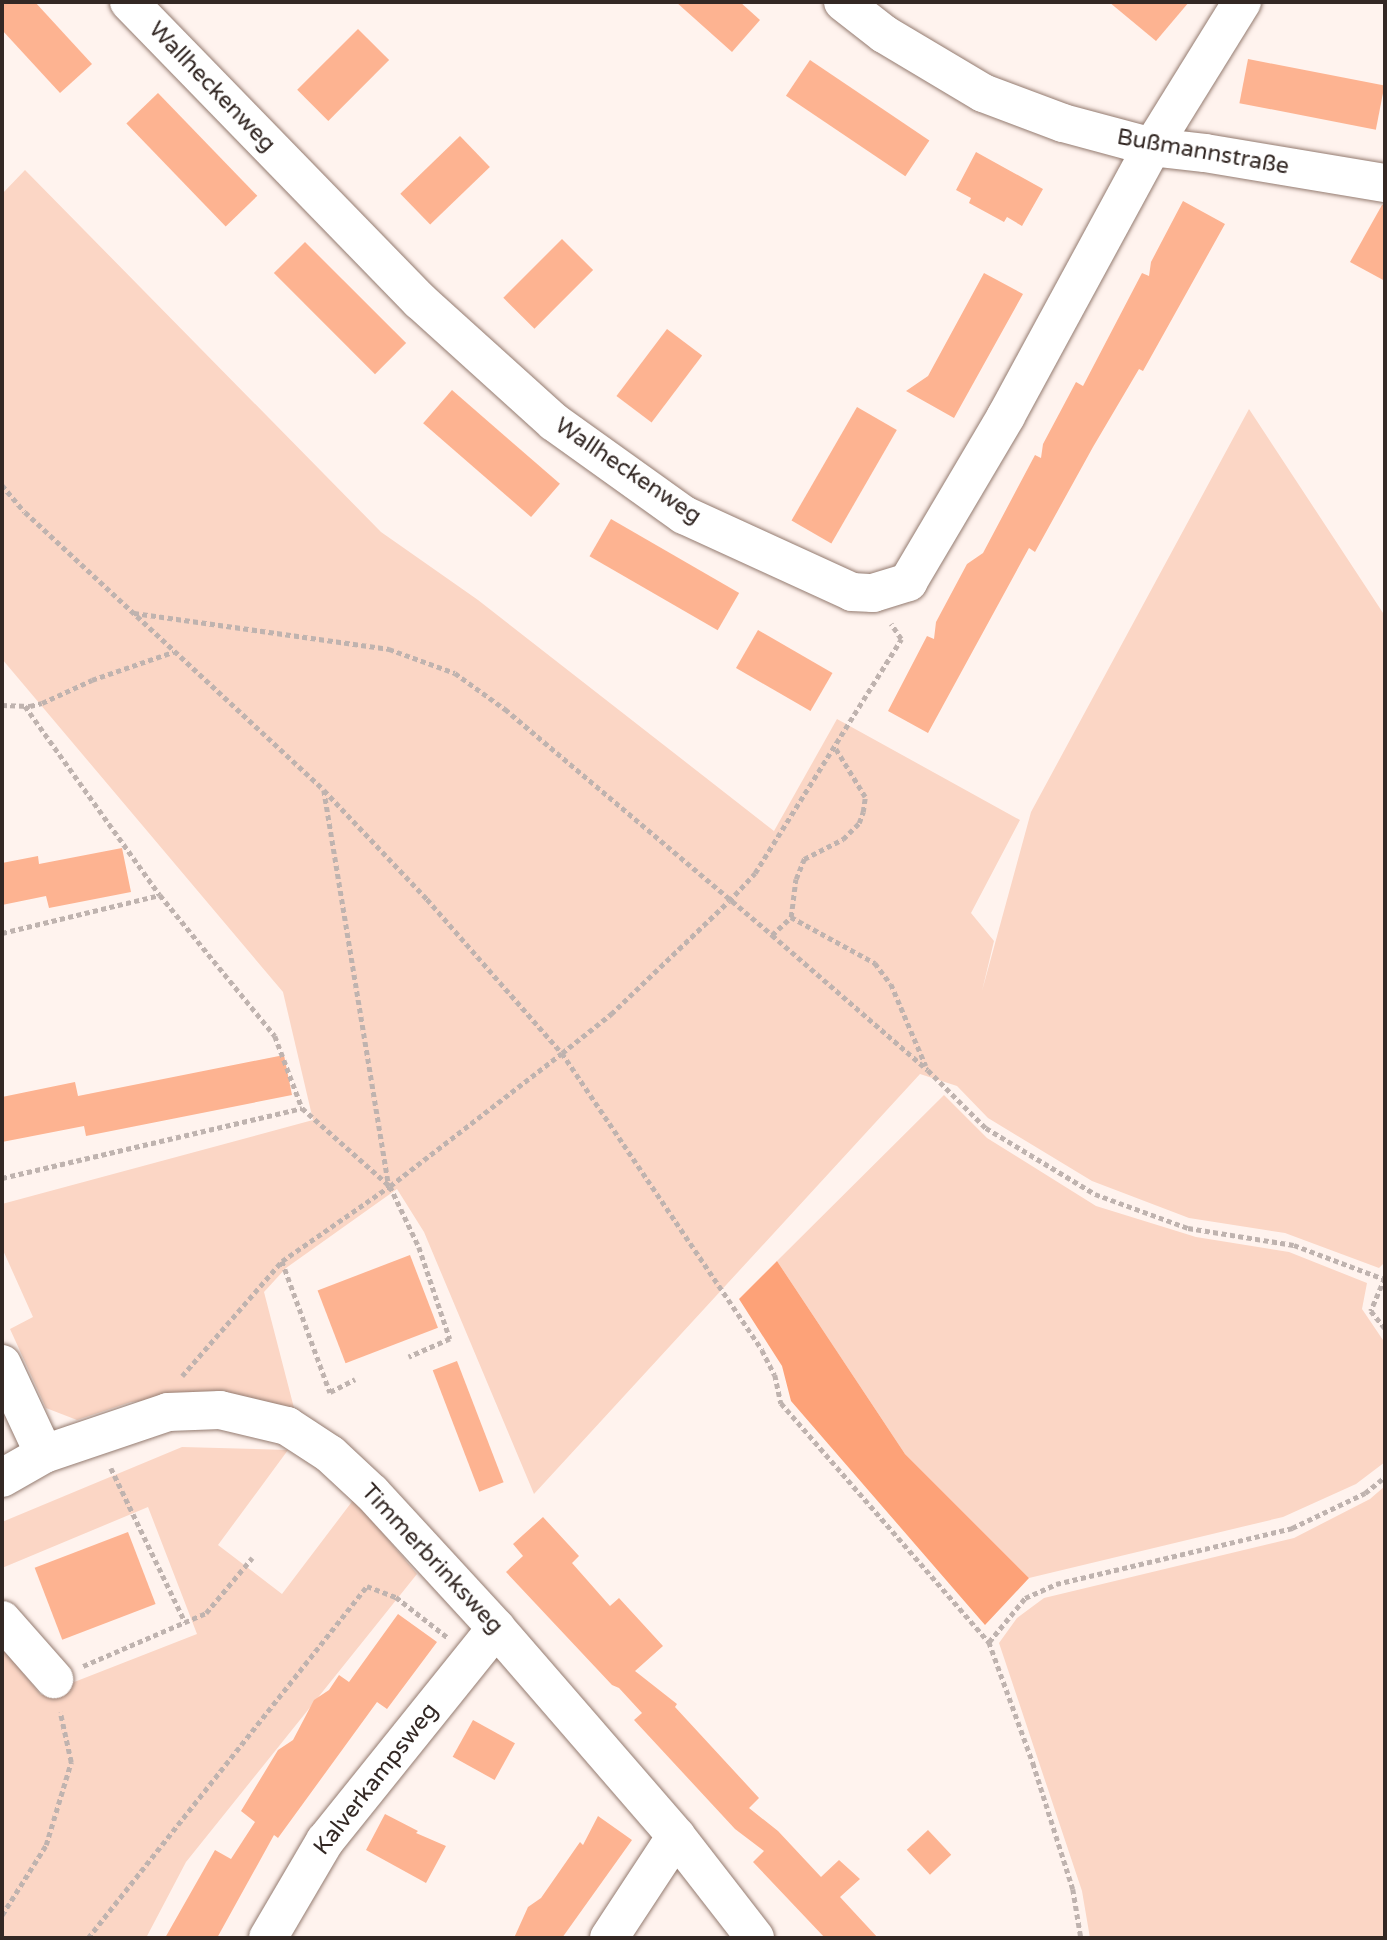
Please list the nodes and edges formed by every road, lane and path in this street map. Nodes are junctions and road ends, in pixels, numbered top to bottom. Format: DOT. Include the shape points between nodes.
graph roads {
  1 [pos="129,2"];
  2 [pos="843,2"];
  3 [pos="1242,2"];
  4 [pos="1152,147"];
  5 [pos="1385,183"];
  6 [pos="2,485"];
  7 [pos="873,593"];
  8 [pos="133,613"];
  9 [pos="174,651"];
  10 [pos="2,705"];
  11 [pos="25,706"];
  12 [pos="835,748"];
  13 [pos="324,790"];
  14 [pos="160,895"];
  15 [pos="729,901"];
  16 [pos="790,917"];
  17 [pos="2,933"];
  18 [pos="772,935"];
  19 [pos="562,1054"];
  20 [pos="928,1070"];
  21 [pos="302,1108"];
  22 [pos="2,1178"];
  23 [pos="390,1186"];
  24 [pos="282,1261"];
  25 [pos="1384,1278"];
  26 [pos="1385,1328"];
  27 [pos="409,1357"];
  28 [pos="2,1364"];
  29 [pos="355,1379"];
  30 [pos="167,1412"];
  31 [pos="95,1436"];
  32 [pos="44,1454"];
  33 [pos="1385,1476"];
  34 [pos="2,1478"];
  35 [pos="252,1558"];
  36 [pos="2,1620"];
  37 [pos="185,1622"];
  38 [pos="496,1628"];
  39 [pos="989,1642"];
  40 [pos="472,1657"];
  41 [pos="54,1679"];
  42 [pos="676,1836"];
  43 [pos="2,1915"];
  44 [pos="88,1938"];
  45 [pos="268,1938"];
  46 [pos="609,1938"];
  47 [pos="755,1938"];
  48 [pos="1081,1938"];
  1 -- 7 [label="street, Wallheckenweg" via="420,301 554,422 684,514 852,592"];
  2 -- 4 [label="street, Bußmannstraße" via="884,34 983,93 1063,123"];
  3 -- 4 [label="street, Wallheckenweg"];
  4 -- 5 [label="street, Bußmannstraße"];
  4 -- 7 [label="street, Wallheckenweg" via="1006,416 908,582"];
  6 -- 8 [label="path"];
  7 -- 12 [label="path" via="901,639"];
  8 -- 9 [label="path"];
  8 -- 15 [label="path" via="389,649 455,673 505,709"];
  9 -- 11 [label="path"];
  9 -- 13 [label="path"];
  10 -- 11 [label="path"];
  11 -- 14 [label="path"];
  12 -- 15 [label="path" via="755,873"];
  12 -- 16 [label="path" via="865,797 863,812 843,839 804,859"];
  13 -- 19 [label="path" via="427,899"];
  13 -- 23 [label="path"];
  14 -- 17 [label="path"];
  14 -- 21 [label="path" via="275,1036"];
  15 -- 18 [label="path"];
  15 -- 19 [label="path" via="611,1014"];
  16 -- 18 [label="path"];
  16 -- 20 [label="path" via="875,963 891,984"];
  18 -- 20 [label="path"];
  19 -- 23 [label="path"];
  19 -- 39 [label="path" via="762,1350 775,1375 781,1403"];
  20 -- 25 [label="path" via="986,1128 1095,1194 1188,1228 1294,1245"];
  21 -- 22 [label="path"];
  21 -- 23 [label="path"];
  23 -- 24 [label="path"];
  23 -- 27 [label="path" via="419,1247 450,1339"];
  24 -- 29 [label="path" via="330,1392"];
  24 -- 30 [label="path" via="165,1395"];
  25 -- 26 [label="path" via="1371,1311"];
  28 -- 32 [label="street"];
  30 -- 31 [label="street, Timmerbrinksweg"];
  30 -- 38 [label="street, Timmerbrinksweg" via="220,1410 287,1426 330,1454"];
  31 -- 32 [label="street, Timmerbrinksweg"];
  31 -- 37 [label="path"];
  32 -- 34 [label="street, Timmerbrinksweg"];
  33 -- 39 [label="path" via="1366,1493 1292,1528 1056,1584 1025,1598"];
  35 -- 37 [label="path" via="206,1613"];
  36 -- 41 [label="street"];
  37 -- 41 [label="path"];
  38 -- 40 [label="street, Kalverkampsweg"];
  38 -- 42 [label="street, Timmerbrinksweg"];
  39 -- 48 [label="path" via="1073,1889"];
  40 -- 44 [label="path" via="396,1597 367,1586"];
  40 -- 45 [label="street, Kalverkampsweg" via="325,1841"];
  41 -- 43 [label="path" via="71,1762 46,1845"];
  42 -- 46 [label="street"];
  42 -- 47 [label="street, Timmerbrinksweg"];
}
